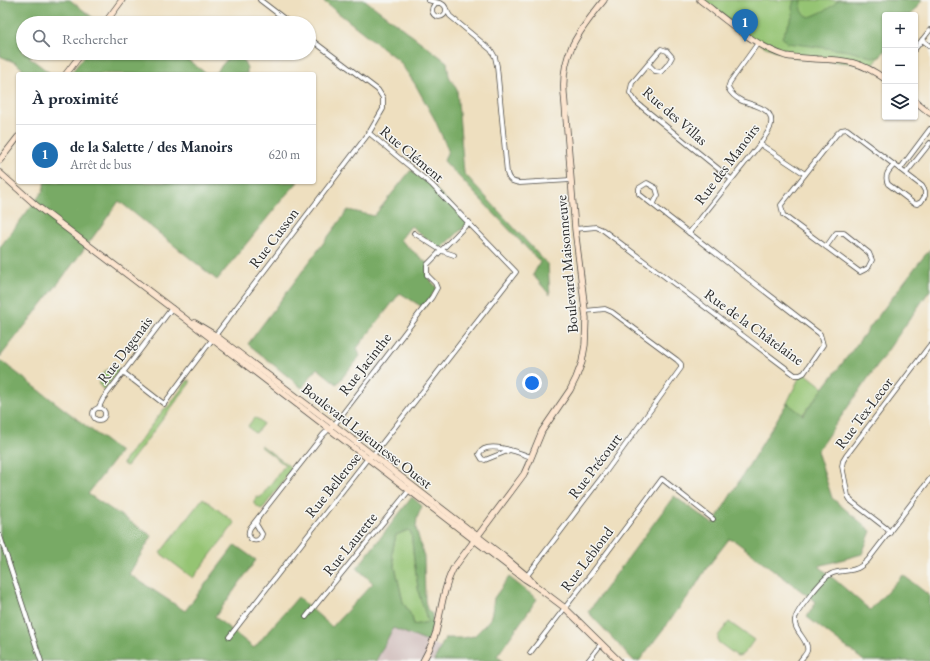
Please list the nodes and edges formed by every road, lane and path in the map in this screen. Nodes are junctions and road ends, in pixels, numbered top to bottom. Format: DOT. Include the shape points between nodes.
graph roads {
  1 [pos="122,0"];
  2 [pos="260,0"];
  3 [pos="427,0"];
  4 [pos="604,0"];
  5 [pos="700,0"];
  6 [pos="439,3"];
  7 [pos="446,9"];
  8 [pos="432,10"];
  9 [pos="110,16"];
  10 [pos="281,16"];
  11 [pos="442,17"];
  12 [pos="454,20"];
  13 [pos="930,30"];
  14 [pos="922,40"];
  15 [pos="316,43"];
  16 [pos="758,43"];
  17 [pos="930,46"];
  18 [pos="916,48"];
  19 [pos="77,60"];
  20 [pos="648,64"];
  21 [pos="68,72"];
  22 [pos="882,77"];
  23 [pos="918,103"];
  24 [pos="930,113"];
  25 [pos="930,129"];
  26 [pos="369,134"];
  27 [pos="16,140"];
  28 [pos="930,143"];
  29 [pos="760,144"];
  30 [pos="0,160"];
  31 [pos="894,164"];
  32 [pos="900,169"];
  33 [pos="0,173"];
  34 [pos="906,173"];
  35 [pos="805,174"];
  36 [pos="731,179"];
  37 [pos="571,180"];
  38 [pos="653,205"];
  39 [pos="469,222"];
  40 [pos="575,229"];
  41 [pos="414,233"];
  42 [pos="689,233"];
  43 [pos="826,247"];
  44 [pos="441,251"];
  45 [pos="454,255"];
  46 [pos="516,272"];
  47 [pos="172,308"];
  48 [pos="585,311"];
  49 [pos="214,337"];
  50 [pos="930,345"];
  51 [pos="123,372"];
  52 [pos="99,407"];
  53 [pos="331,427"];
  54 [pos="510,450"];
  55 [pos="370,457"];
  56 [pos="531,457"];
  57 [pos="930,479"];
  58 [pos="411,488"];
  59 [pos="713,519"];
  60 [pos="257,521"];
  61 [pos="890,533"];
  62 [pos="0,536"];
  63 [pos="476,539"];
  64 [pos="526,578"];
  65 [pos="565,608"];
  66 [pos="306,617"];
  67 [pos="229,637"];
  68 [pos="601,644"];
  69 [pos="530,653"];
  70 [pos="41,661"];
  71 [pos="423,661"];
  72 [pos="588,661"];
  73 [pos="619,661"];
  74 [pos="800,661"];
  1 -- 9 [label="street"];
  2 -- 10 [label="street"];
  3 -- 6 [label="street"];
  3 -- 8 [label="street"];
  4 -- 37 [label="street, Boulevard Maisonneuve" via="577,35 565,68 563,82"];
  5 -- 16 [label="street"];
  6 -- 7 [label="street"];
  6 -- 8 [label="street"];
  7 -- 11 [label="street"];
  7 -- 12 [label="street"];
  8 -- 11 [label="street" via="436,17"];
  11 -- 12 [label="street"];
  12 -- 37 [label="street" via="491,50 495,57 509,179 520,183"];
  13 -- 14 [label="street"];
  14 -- 17 [label="street"];
  14 -- 18 [label="street"];
  15 -- 26 [label="street, Rue Clément" via="378,90 383,98 383,109"];
  16 -- 22 [label="street" via="788,56 852,62"];
  16 -- 29 [label="street, Rue des Manoirs" via="728,88 741,100 766,110 770,115 770,128"];
  19 -- 21 [label="street"];
  20 -- 20 [label="street, Rue des Villas" via="661,49 672,57 661,72 655,71"];
  20 -- 36 [label="street, Rue des Villas" via="632,83 630,93 636,102"];
  23 -- 24 [label="street"];
  25 -- 32 [label="street"];
  26 -- 39 [label="street, Rue Clément" via="432,185"];
  26 -- 49 [label="street, Rue Cusson"];
  27 -- 30 [label="street"];
  28 -- 34 [label="street"];
  29 -- 35 [label="street"];
  29 -- 36 [label="street, Rue des Manoirs"];
  31 -- 32 [label="street"];
  31 -- 34 [label="street" via="888,171 888,184 917,204 925,196 925,190"];
  31 -- 35 [label="street" via="847,129 841,130"];
  32 -- 34 [label="street"];
  33 -- 47 [label="street, Boulevard Lajeunesse Ouest" via="36,206"];
  35 -- 43 [label="street" via="781,205 783,214"];
  36 -- 42 [label="street, Rue des Manoirs"];
  37 -- 40 [label="street, Boulevard Maisonneuve"];
  38 -- 38 [label="street, Rue de la Châtelaine" via="639,194 639,188 646,182 656,188 658,195"];
  38 -- 42 [label="street, Rue de la Châtelaine"];
  39 -- 44 [label="street, Rue Jacinthe"];
  39 -- 46 [label="street, Rue Clément"];
  40 -- 42 [label="street, Rue de la Châtelaine" via="596,227 603,230 795,375 804,373 823,345 820,334"];
  40 -- 48 [label="street, Boulevard Maisonneuve"];
  41 -- 44 [label="street"];
  43 -- 43 [label="street" via="860,272 868,268 872,260 869,254 844,234 836,233"];
  44 -- 45 [label="street"];
  44 -- 53 [label="street, Rue Jacinthe" via="427,265 427,275 437,288 432,297"];
  46 -- 55 [label="street, Rue Bellerose"];
  47 -- 49 [label="street, Boulevard Lajeunesse Ouest"];
  47 -- 51 [label="street, Rue Dagenais"];
  48 -- 56 [label="street, Boulevard Maisonneuve" via="584,357 579,372 542,431"];
  48 -- 64 [label="street, Rue Précourt" via="605,309 612,312 678,360 681,365 679,372"];
  49 -- 51 [label="street, Rue Cusson" via="164,404"];
  49 -- 53 [label="street, Boulevard Lajeunesse Ouest"];
  50 -- 61 [label="street, Rue Tex-Lecor" via="842,464 851,501"];
  51 -- 52 [label="street, Rue Dagenais"];
  53 -- 55 [label="street, Boulevard Lajeunesse Ouest"];
  53 -- 60 [label="street, Rue Jacinthe"];
  54 -- 54 [label="street" via="488,448 482,449 479,454 485,460"];
  54 -- 56 [label="street"];
  55 -- 58 [label="street, Boulevard Lajeunesse Ouest"];
  55 -- 67 [label="street, Rue Bellerose"];
  56 -- 63 [label="street, Boulevard Maisonneuve" via="522,477"];
  57 -- 61 [label="street"];
  58 -- 63 [label="street, Boulevard Lajeunesse Ouest"];
  58 -- 66 [label="street, Rue Laurette"];
  59 -- 65 [label="street, Rue Leblond" via="662,479"];
  60 -- 60 [label="street, Rue Jacinthe" via="248,533 255,541 261,538 262,534 256,524"];
  61 -- 74 [label="street" via="862,566 826,577 799,610 795,624 807,648"];
  62 -- 70 [label="street"];
  63 -- 64 [label="street, Boulevard Lajeunesse Ouest"];
  63 -- 71 [label="street, Boulevard Maisonneuve" via="448,579 435,633"];
  64 -- 65 [label="street, Boulevard Lajeunesse Ouest"];
  65 -- 68 [label="street, Boulevard Lajeunesse Ouest"];
  65 -- 69 [label="street, Rue Leblond"];
  68 -- 72 [label="street"];
  68 -- 73 [label="street, Boulevard Lajeunesse Ouest"];
}
